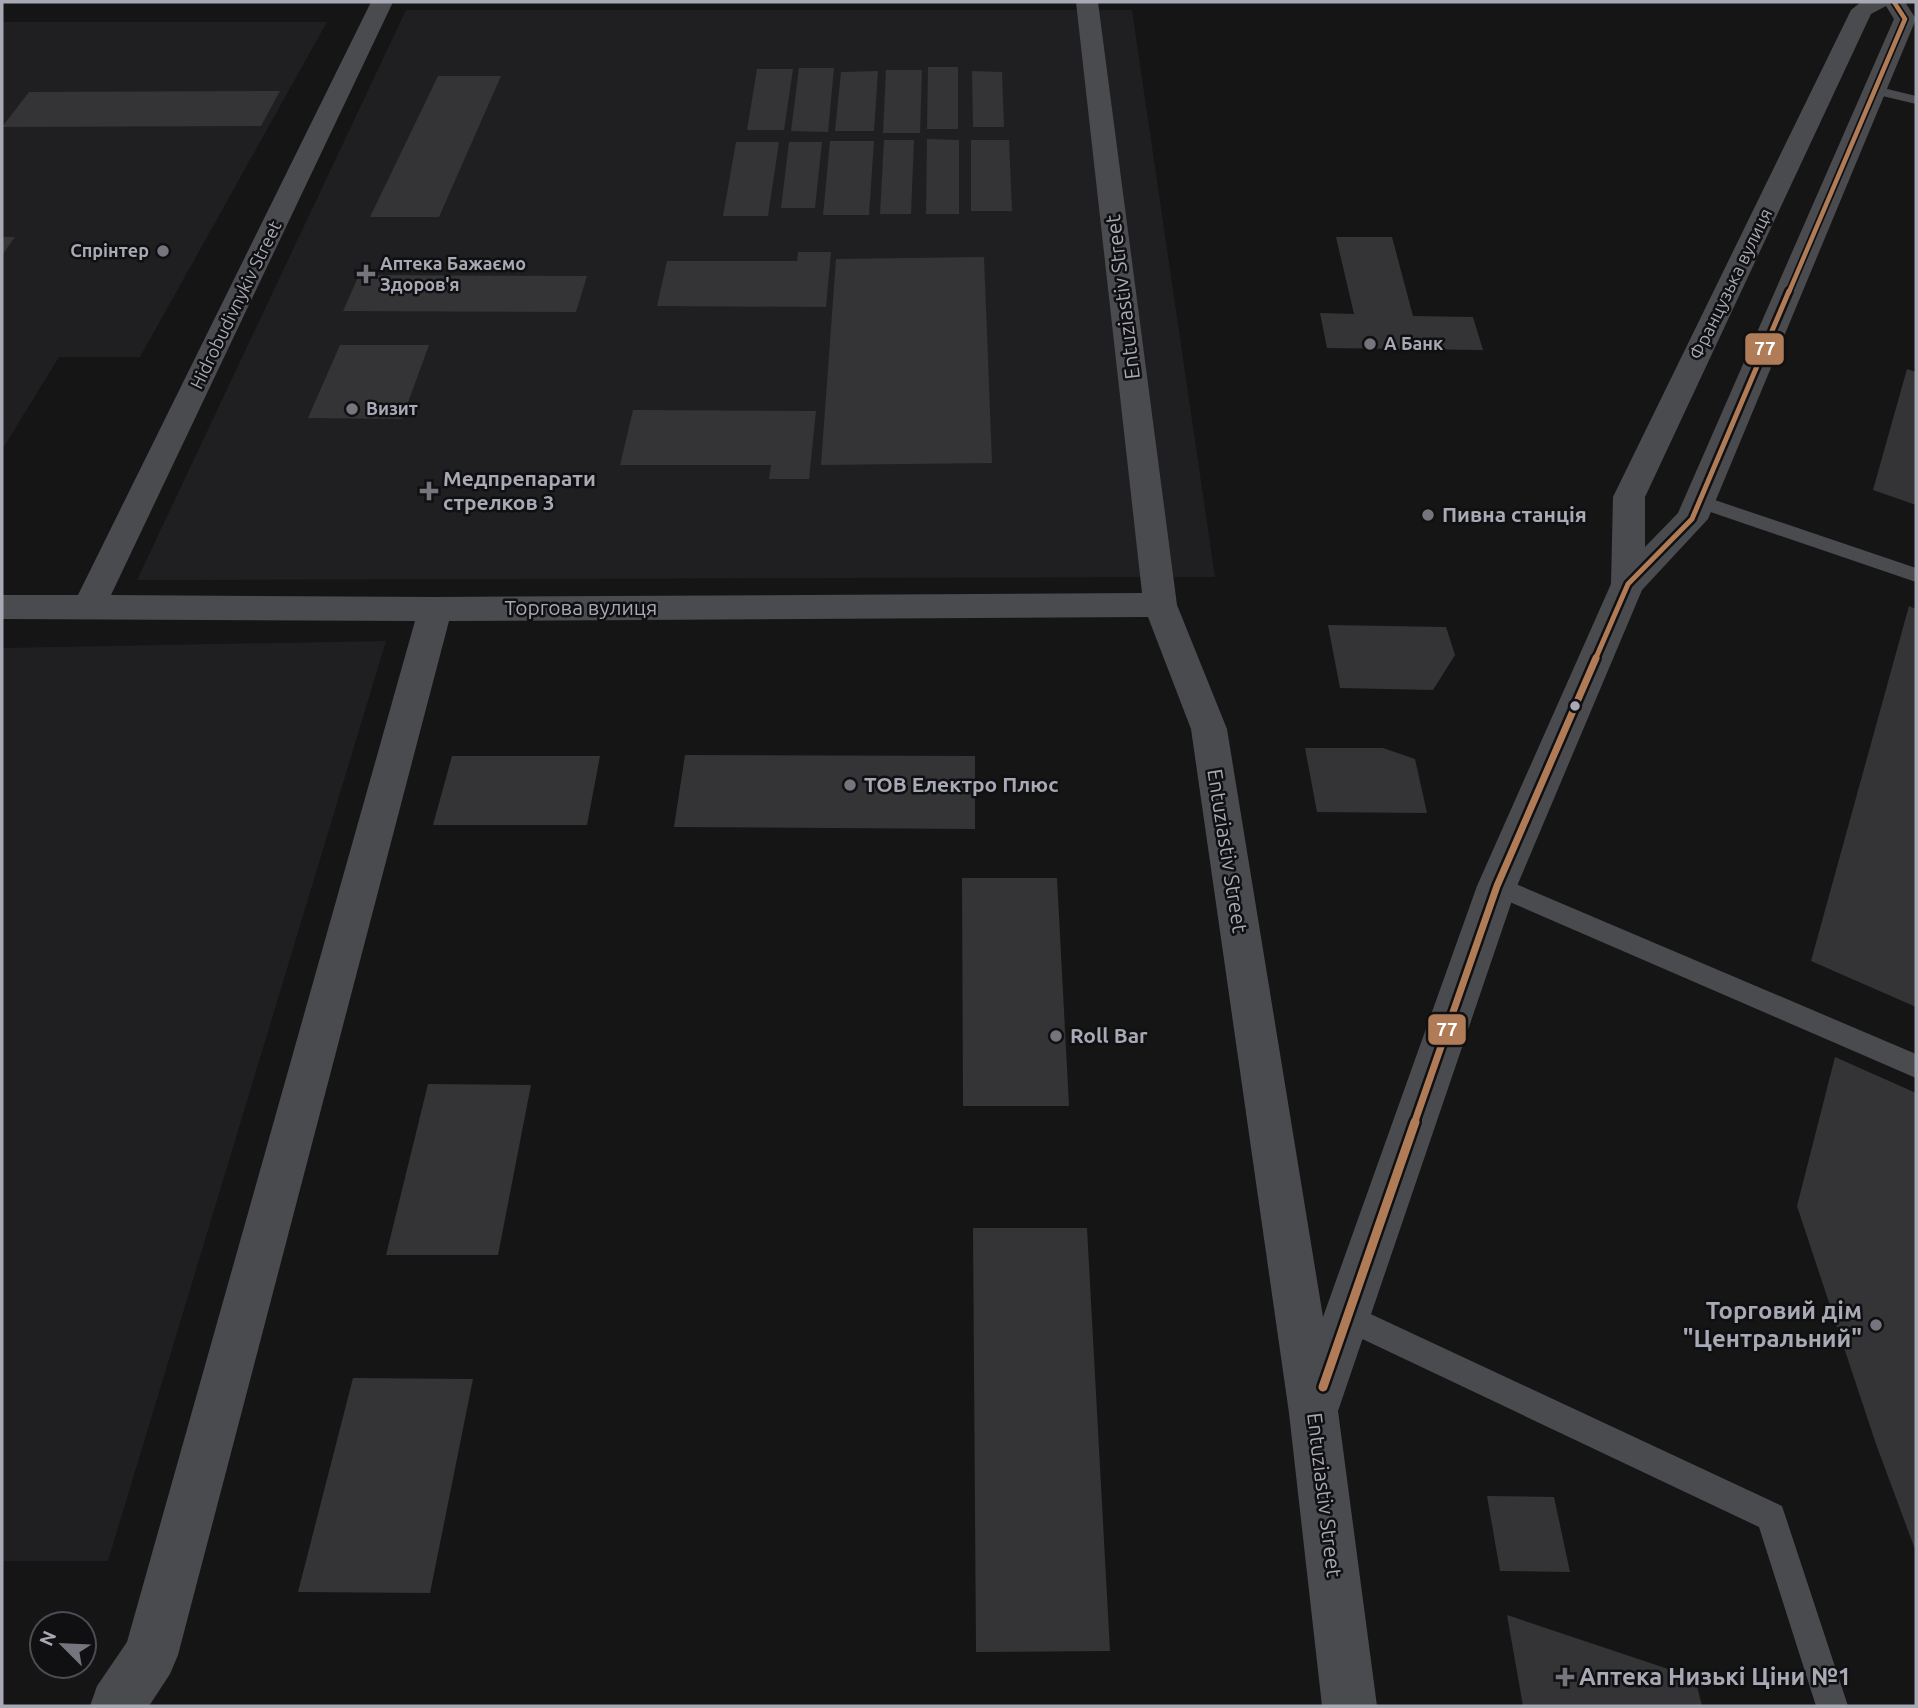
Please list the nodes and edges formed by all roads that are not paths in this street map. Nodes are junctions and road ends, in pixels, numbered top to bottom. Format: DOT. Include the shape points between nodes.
graph roads {
  1 [pos="382,2"];
  2 [pos="1087,2"];
  3 [pos="1878,2"];
  4 [pos="1894,2"];
  5 [pos="1875,90"];
  6 [pos="1916,100"];
  7 [pos="1700,501"];
  8 [pos="1916,575"];
  9 [pos="1628,583"];
  10 [pos="1160,605"];
  11 [pos="2,607"];
  12 [pos="89,607"];
  13 [pos="435,609"];
  14 [pos="1497,886"];
  15 [pos="1916,1066"];
  16 [pos="1347,1317"];
  17 [pos="1314,1413"];
  18 [pos="117,1706"];
  19 [pos="1350,1706"];
  20 [pos="1832,1706"];
  1 -- 12 [label="street, Hidrobudivnykiv Street"];
  2 -- 10 [label="street, Entuziastiv Street"];
  3 -- 9 [label="street, Французька вулиця" via="1861,10 1629,497"];
  4 -- 5 [label="street, Французька вулиця" via="1905,19"];
  5 -- 6 [label="lane"];
  5 -- 7 [label="street, Французька вулиця"];
  7 -- 8 [label="lane"];
  7 -- 9 [label="street, Французька вулиця" via="1692,519"];
  9 -- 14 [label="street, Французька вулиця"];
  10 -- 13 [label="street, Торгова вулиця"];
  10 -- 17 [label="street, Entuziastiv Street" via="1209,729"];
  11 -- 12 [label="street, Торгова вулиця"];
  12 -- 13 [label="street, Торгова вулиця"];
  13 -- 18 [label="street" via="151,1654"];
  14 -- 15 [label="lane"];
  14 -- 16 [label="street, Французька вулиця"];
  16 -- 17 [label="street, Французька вулиця"];
  16 -- 20 [label="lane" via="1771,1517"];
  17 -- 19 [label="street, Entuziastiv Street"];
}
